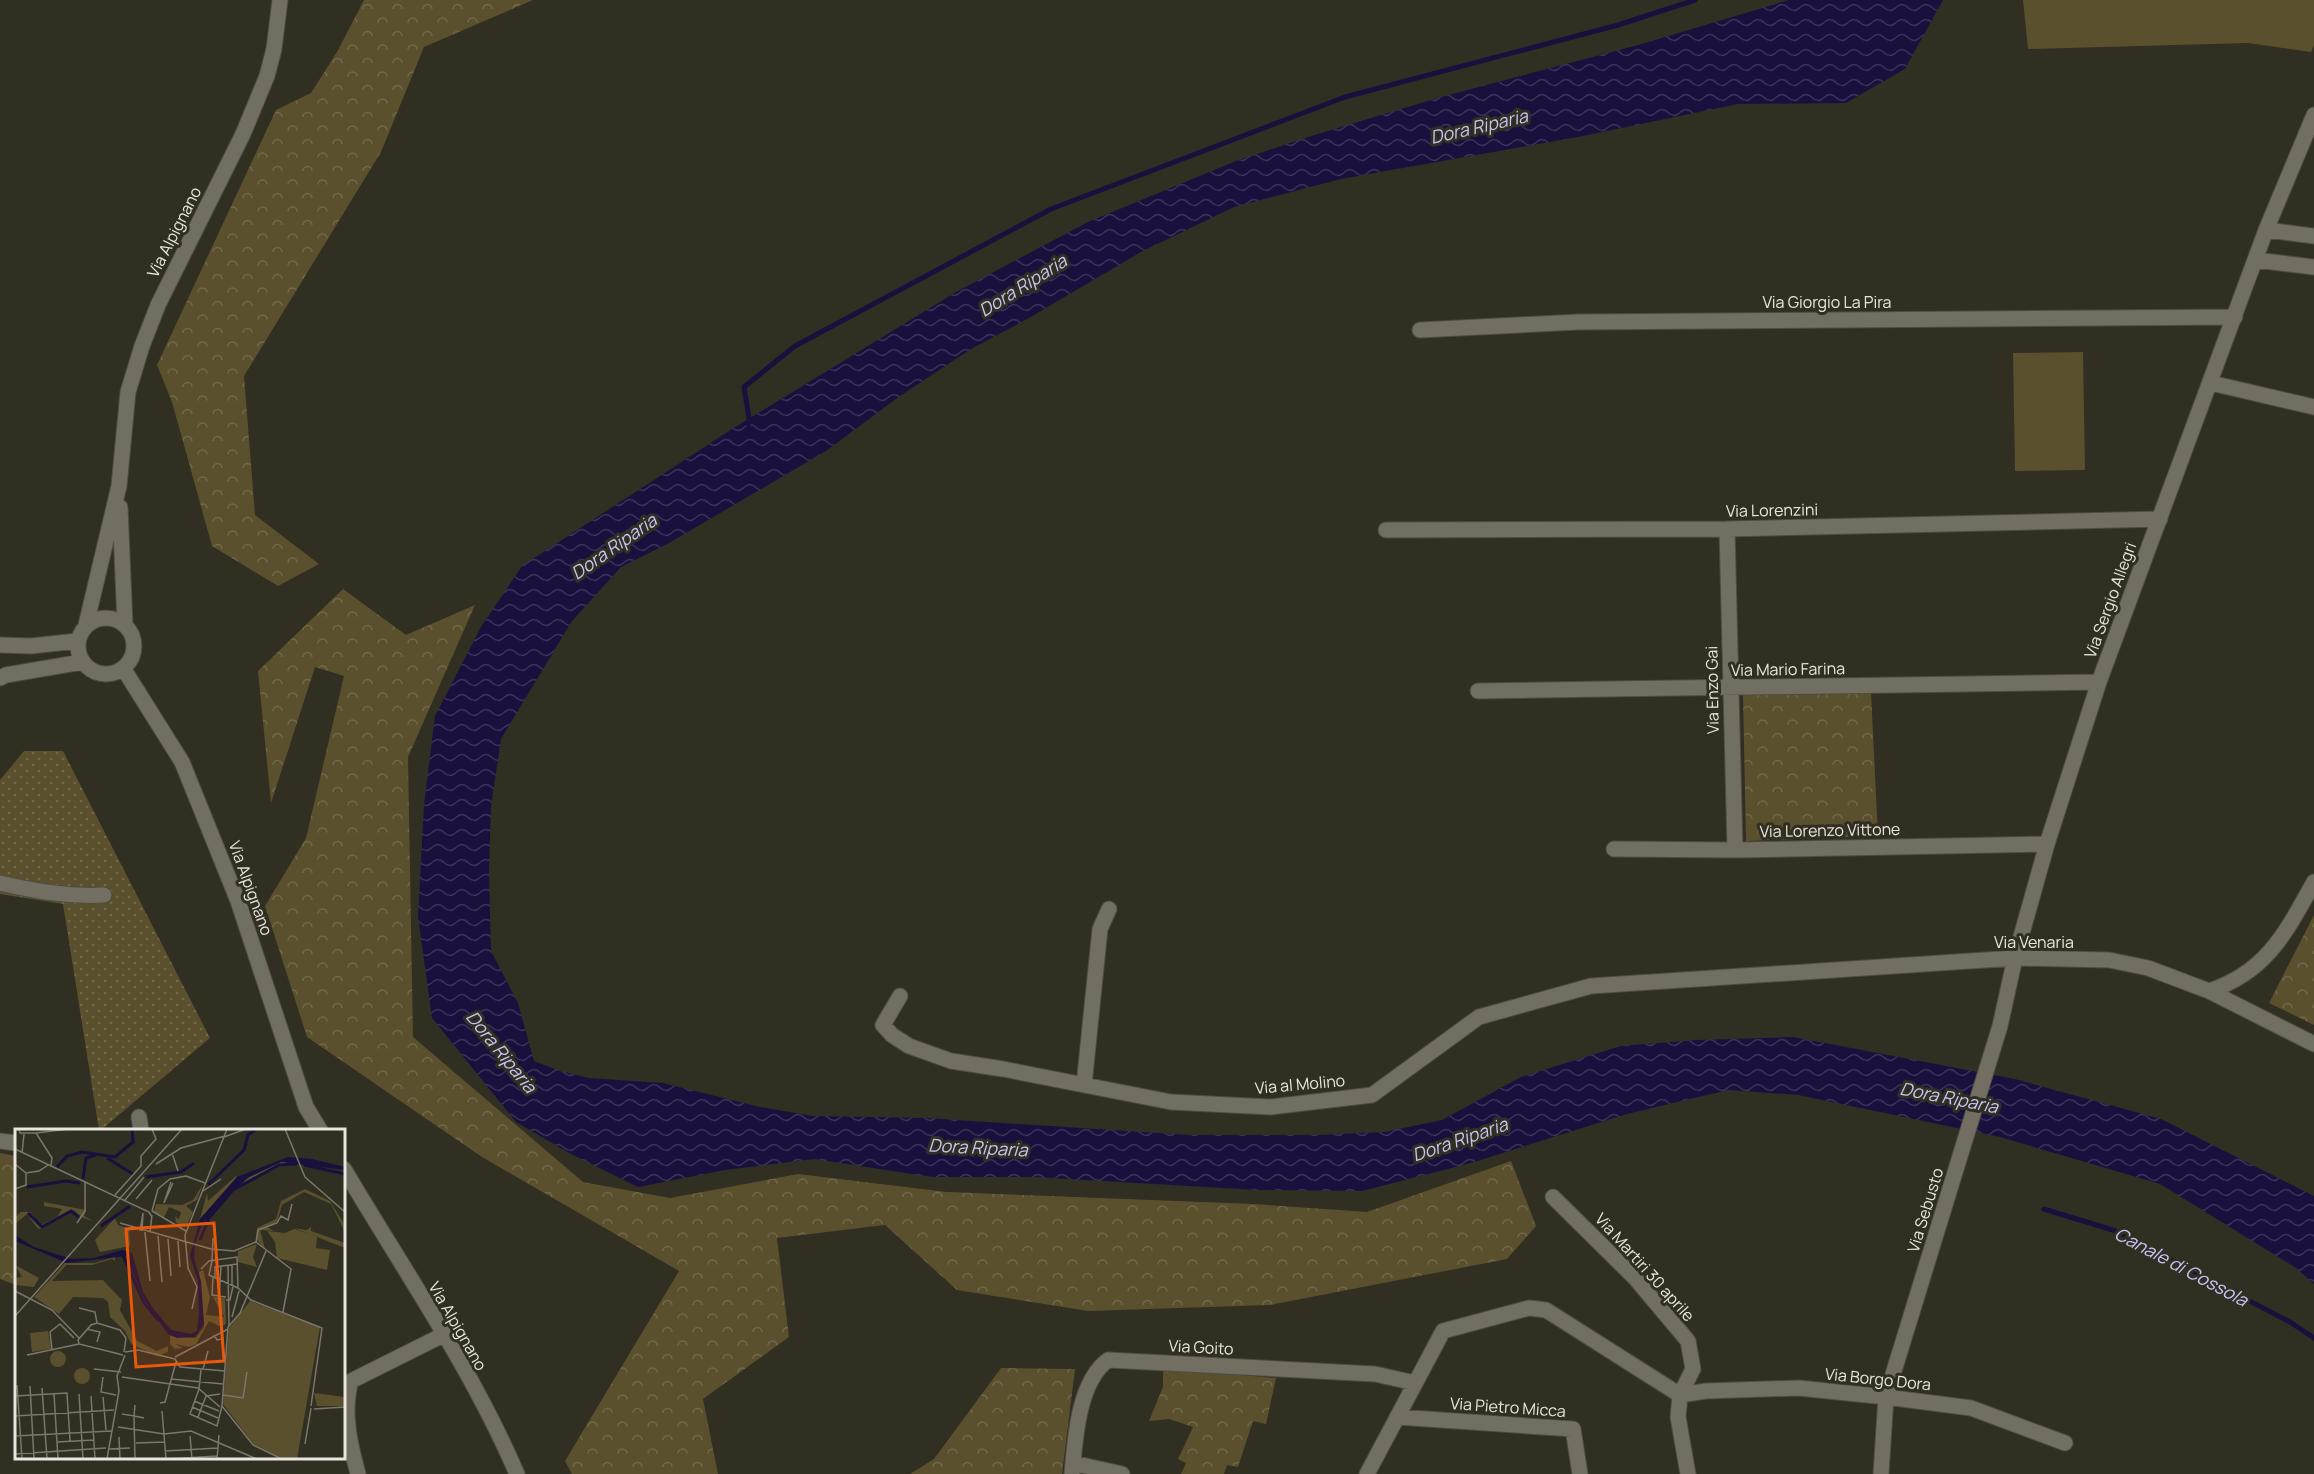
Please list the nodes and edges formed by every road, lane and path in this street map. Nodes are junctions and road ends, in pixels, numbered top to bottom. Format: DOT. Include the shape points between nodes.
graph roads {
  1 [pos="280,0"];
  2 [pos="2314,115"];
  3 [pos="2266,230"];
  4 [pos="2314,236"];
  5 [pos="2255,260"];
  6 [pos="2314,267"];
  7 [pos="2235,317"];
  8 [pos="1420,330"];
  9 [pos="2211,383"];
  10 [pos="2314,406"];
  11 [pos="119,486"];
  12 [pos="2160,519"];
  13 [pos="1727,529"];
  14 [pos="1386,530"];
  15 [pos="124,624"];
  16 [pos="86,625"];
  17 [pos="78,641"];
  18 [pos="0,645"];
  19 [pos="82,662"];
  20 [pos="0,666"];
  21 [pos="123,668"];
  22 [pos="38,670"];
  23 [pos="0,678"];
  24 [pos="2099,682"];
  25 [pos="1729,688"];
  26 [pos="1478,692"];
  27 [pos="2047,844"];
  28 [pos="1614,849"];
  29 [pos="1735,850"];
  30 [pos="2314,882"];
  31 [pos="0,883"];
  32 [pos="104,895"];
  33 [pos="1109,909"];
  34 [pos="2015,958"];
  35 [pos="1737,977"];
  36 [pos="2209,991"];
  37 [pos="900,996"];
  38 [pos="2314,1044"];
  39 [pos="1084,1085"];
  40 [pos="319,1129"];
  41 [pos="0,1141"];
  42 [pos="15,1143"];
  43 [pos="345,1171"];
  44 [pos="1553,1197"];
  45 [pos="443,1335"];
  46 [pos="1415,1383"];
  47 [pos="1680,1395"];
  48 [pos="1886,1397"];
  49 [pos="1397,1418"];
  50 [pos="2065,1443"];
  51 [pos="1073,1468"];
  52 [pos="358,1474"];
  53 [pos="517,1474"];
  54 [pos="1122,1474"];
  55 [pos="1367,1474"];
  56 [pos="1580,1474"];
  57 [pos="1688,1474"];
  58 [pos="1881,1474"];
  1 -- 11 [label="street, Via Alpignano" via="267,76 243,135 158,305 142,346 128,392"];
  2 -- 3 [label="street, Via Sergio Allegri"];
  3 -- 4 [label="street"];
  3 -- 5 [label="street, Via Sergio Allegri"];
  5 -- 6 [label="street"];
  5 -- 7 [label="street, Via Sergio Allegri"];
  7 -- 8 [label="street, Via Giorgio La Pira" via="1578,322"];
  7 -- 9 [label="street, Via Sergio Allegri"];
  9 -- 10 [label="street"];
  9 -- 12 [label="street, Via Sergio Allegri"];
  11 -- 15 [label="street, Via Alpignano"];
  11 -- 16 [label="street, Via Alpignano"];
  12 -- 13 [label="street, Via Lorenzini"];
  12 -- 24 [label="street, Via Sergio Allegri"];
  13 -- 14 [label="street, Via Lorenzini"];
  13 -- 25 [label="street, Via Enzo Gai"];
  15 -- 16 [label="street" via="107,617"];
  15 -- 21 [label="street" via="135,645"];
  16 -- 17 [label="street"];
  17 -- 18 [label="street"];
  17 -- 19 [label="street"];
  19 -- 21 [label="street" via="105,674"];
  19 -- 22 [label="street"];
  20 -- 22 [label="street"];
  21 -- 40 [label="street, Via Alpignano" via="182,762 238,901 306,1107"];
  22 -- 23 [label="street"];
  24 -- 25 [label="street, Via Mario Farina"];
  24 -- 27 [label="street, Via Sergio Allegri"];
  25 -- 26 [label="street, Via Mario Farina"];
  25 -- 29 [label="street, Via Enzo Gai"];
  27 -- 29 [label="street, Via Lorenzo Vittone"];
  27 -- 34 [label="street, Via Sergio Allegri"];
  28 -- 29 [label="street, Via Lorenzo Vittone"];
  30 -- 36 [label="street" via="2283,937 2262,960 2235,980"];
  31 -- 32 [label="street" via="42,892"];
  33 -- 39 [label="street" via="1100,929"];
  34 -- 35 [label="street, Via Venaria"];
  34 -- 36 [label="street, Via Venaria" via="2109,960 2148,968"];
  34 -- 48 [label="street, Via Sebusto" via="2000,1026"];
  35 -- 39 [label="street, Via al Molino" via="1591,986 1479,1017 1372,1095 1270,1107 1172,1102"];
  36 -- 38 [label="street, Via Venaria"];
  37 -- 39 [label="street, Via al Molino" via="883,1025 909,1046 951,1061"];
  41 -- 42 [label="street"];
  43 -- 45 [label="street, Via Alpignano"];
  44 -- 47 [label="street, Via Martiri 30 aprile" via="1635,1278 1688,1341 1693,1369"];
  45 -- 52 [label="street" via="351,1381 347,1394 348,1438"];
  45 -- 53 [label="street, Via Alpignano"];
  46 -- 47 [label="street" via="1443,1331 1529,1308 1546,1310"];
  46 -- 49 [label="street"];
  46 -- 51 [label="street, Via Goito" via="1375,1374 1108,1360 1099,1366 1089,1385 1076,1428"];
  47 -- 48 [label="street, Via Borgo Dora" via="1799,1388"];
  47 -- 57 [label="street, Via Martiri 30 aprile" via="1678,1417"];
  48 -- 50 [label="street, Via Borgo Dora" via="1971,1408"];
  48 -- 58 [label="street, Via Sebusto"];
  49 -- 55 [label="street"];
  49 -- 56 [label="street, Via Pietro Micca" via="1573,1429"];
  51 -- 54 [label="street"];
}
